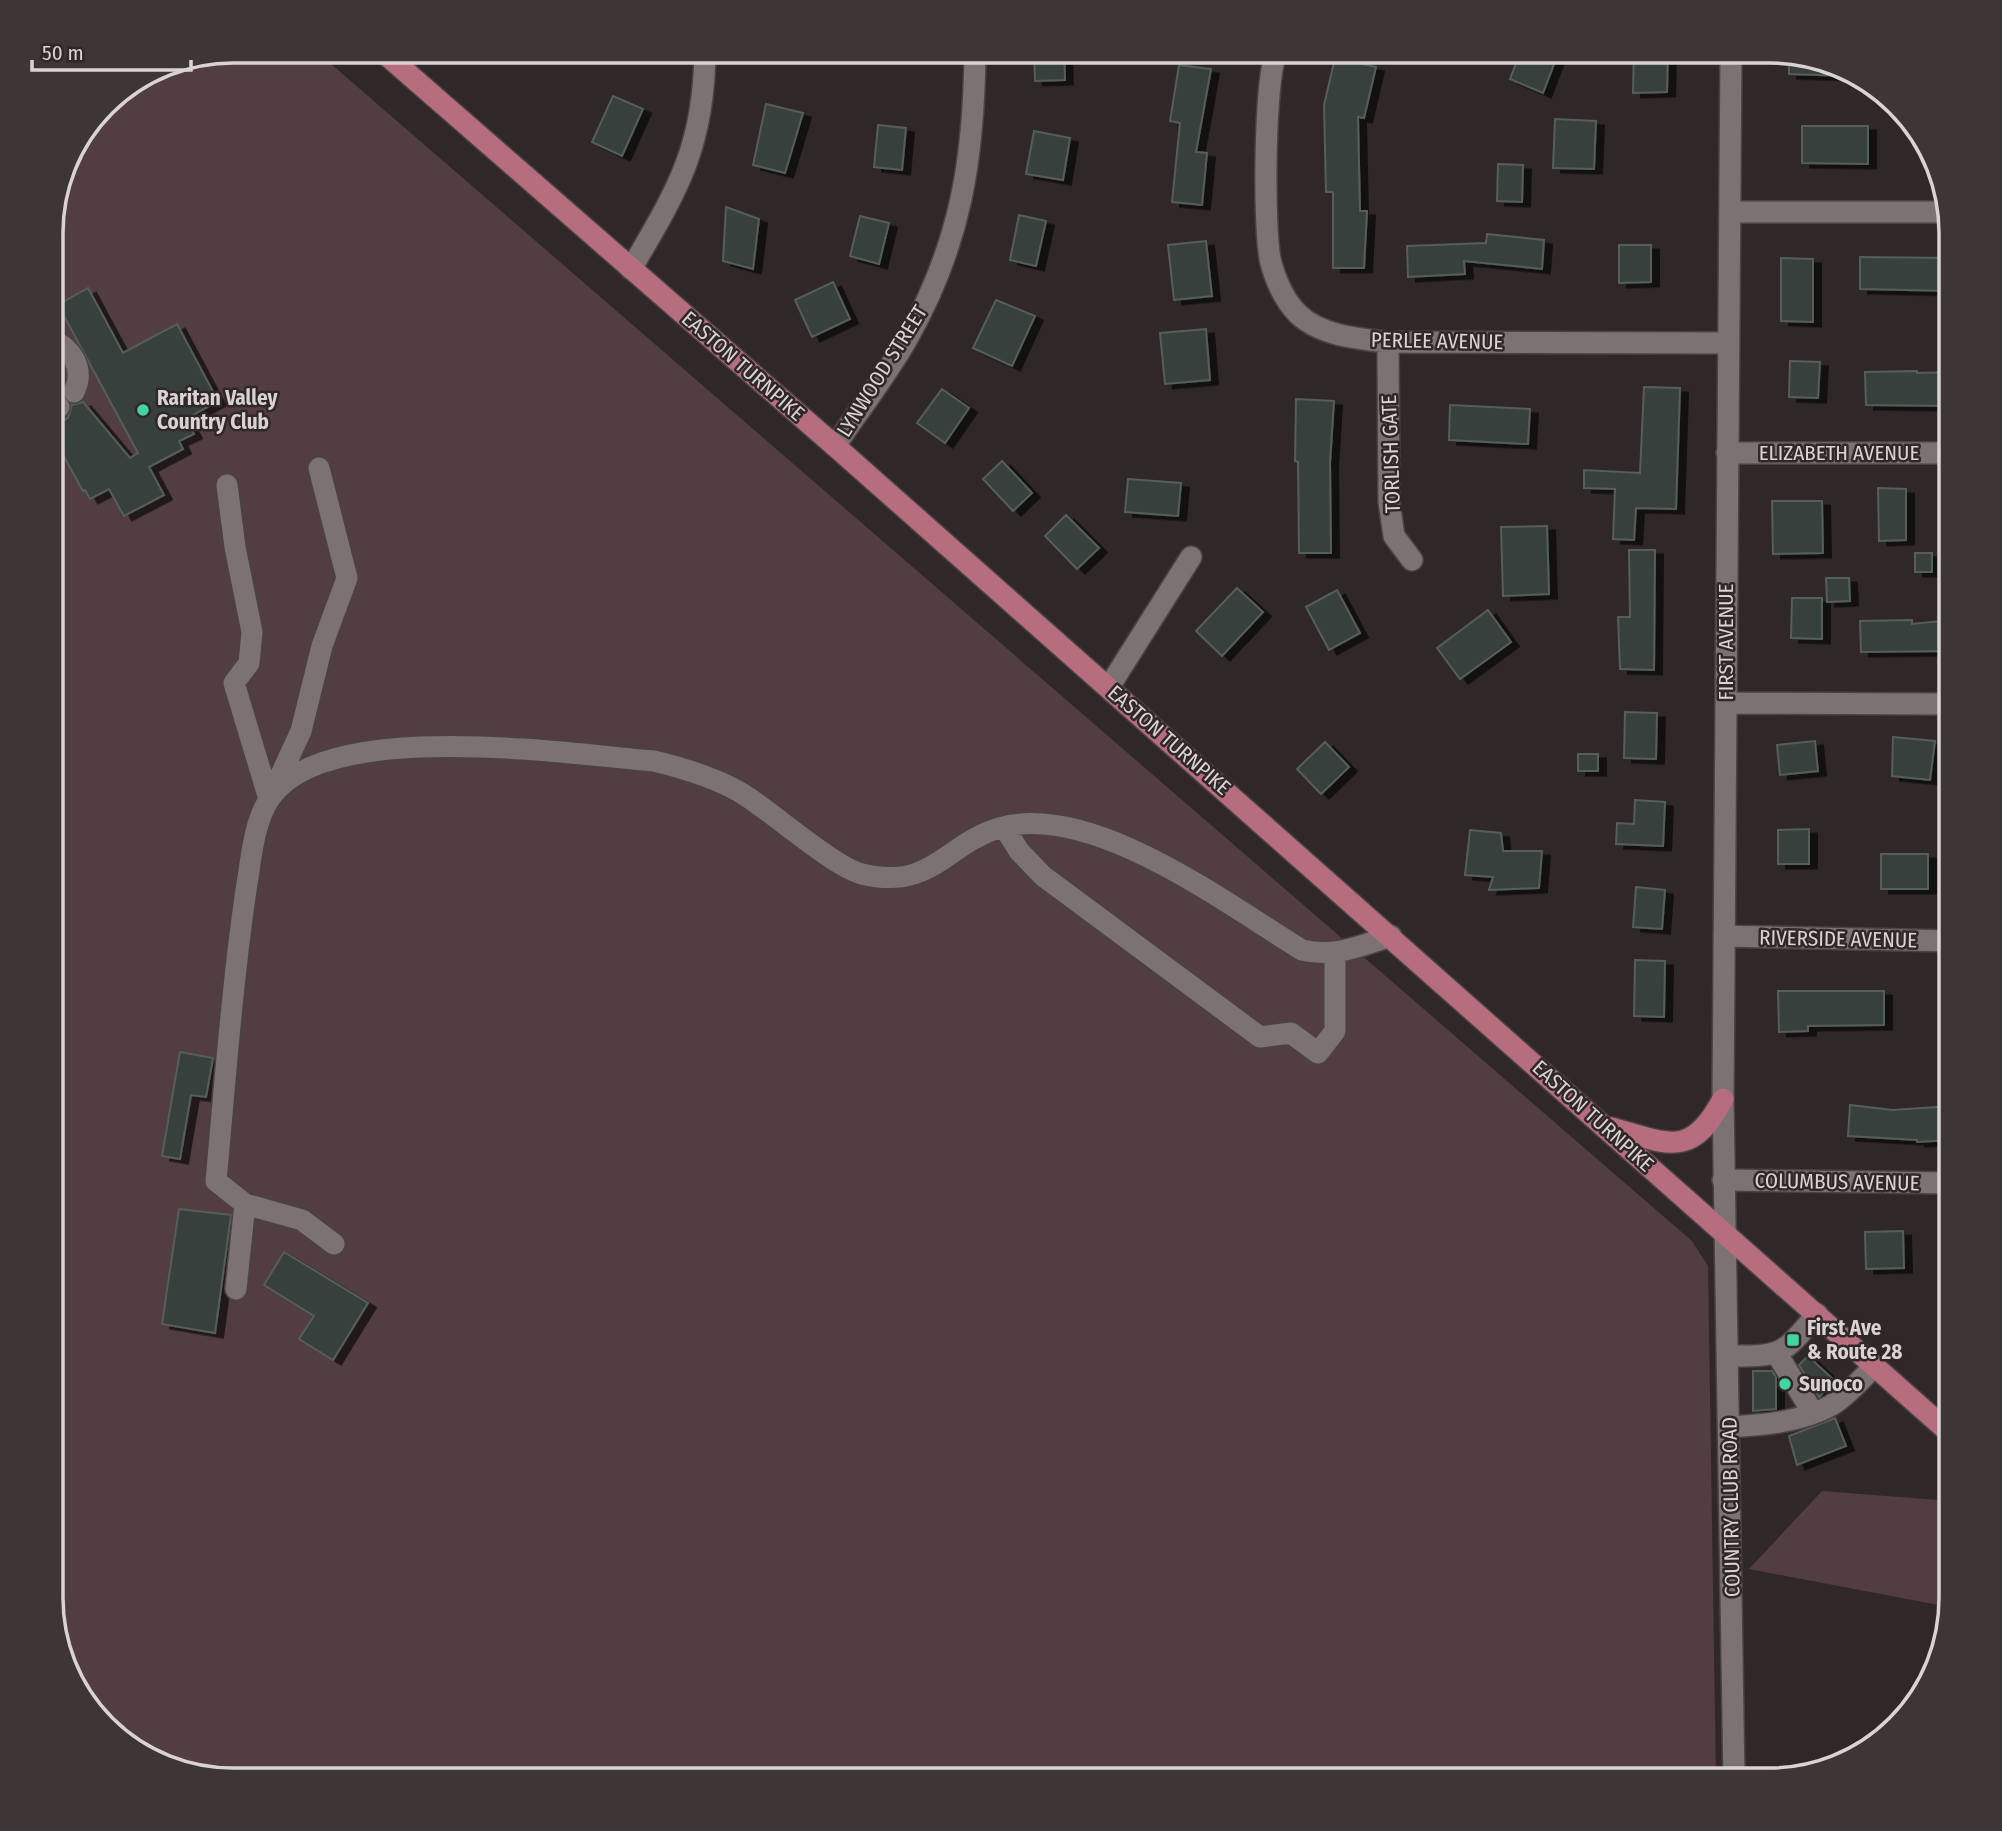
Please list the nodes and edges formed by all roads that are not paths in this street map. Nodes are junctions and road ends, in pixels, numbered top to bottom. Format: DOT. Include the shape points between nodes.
graph roads {
  1 [pos="396,63"];
  2 [pos="704,63"];
  3 [pos="975,63"];
  4 [pos="1274,63"];
  5 [pos="1731,63"];
  6 [pos="1730,212"];
  7 [pos="1938,212"];
  8 [pos="631,269"];
  9 [pos="1388,342"];
  10 [pos="1728,343"];
  11 [pos="63,346"];
  12 [pos="74,392"];
  13 [pos="835,446"];
  14 [pos="1727,453"];
  15 [pos="1939,453"];
  16 [pos="320,468"];
  17 [pos="227,485"];
  18 [pos="1191,557"];
  19 [pos="1412,560"];
  20 [pos="1109,687"];
  21 [pos="1726,703"];
  22 [pos="1939,704"];
  23 [pos="270,799"];
  24 [pos="1004,827"];
  25 [pos="1391,936"];
  26 [pos="1724,936"];
  27 [pos="1939,941"];
  28 [pos="1335,953"];
  29 [pos="1723,1099"];
  30 [pos="1604,1126"];
  31 [pos="1723,1180"];
  32 [pos="1939,1183"];
  33 [pos="245,1204"];
  34 [pos="1725,1233"];
  35 [pos="334,1244"];
  36 [pos="236,1289"];
  37 [pos="1817,1314"];
  38 [pos="1777,1354"];
  39 [pos="1728,1356"];
  40 [pos="1875,1366"];
  41 [pos="1814,1413"];
  42 [pos="1939,1423"];
  43 [pos="1730,1427"];
  44 [pos="1734,1768"];
  1 -- 8 [label="main road, EASTON TURNPIKE"];
  2 -- 8 [label="street" via="700,122 687,169"];
  3 -- 13 [label="street, LYNWOOD STREET" via="969,171 953,236 906,340"];
  4 -- 9 [label="street, PERLEE AVENUE" via="1268,88 1267,222 1270,260 1280,289 1299,315 1323,328 1350,338"];
  5 -- 6 [label="street, FIRST AVENUE"];
  6 -- 7 [label="street"];
  6 -- 10 [label="street, FIRST AVENUE"];
  8 -- 13 [label="main road, EASTON TURNPIKE"];
  9 -- 10 [label="street, PERLEE AVENUE"];
  9 -- 19 [label="street, TORLISH GATE" via="1389,502 1394,536"];
  10 -- 14 [label="street, FIRST AVENUE"];
  11 -- 12 [label="street" via="75,358 79,377"];
  13 -- 20 [label="main road, EASTON TURNPIKE"];
  14 -- 15 [label="street, ELIZABETH AVENUE"];
  14 -- 21 [label="street, FIRST AVENUE"];
  16 -- 23 [label="street" via="347,578 322,646 301,731"];
  17 -- 23 [label="street" via="252,632 249,663 234,683"];
  18 -- 20 [label="street"];
  20 -- 25 [label="main road, EASTON TURNPIKE"];
  21 -- 22 [label="street"];
  21 -- 26 [label="street, FIRST AVENUE"];
  23 -- 24 [label="street" via="303,772 335,758 416,745 654,761 680,767 741,792 862,874 907,877 929,870 978,837"];
  23 -- 33 [label="street" via="252,854 238,945 216,1181"];
  24 -- 28 [label="street" via="1074,827 1107,838 1146,856 1302,950"];
  24 -- 28 [label="street" via="1042,876 1260,1037 1291,1033 1318,1053 1335,1031"];
  25 -- 28 [label="street"];
  25 -- 30 [label="main road, EASTON TURNPIKE"];
  26 -- 27 [label="street, RIVERSIDE AVENUE"];
  26 -- 29 [label="street, FIRST AVENUE"];
  29 -- 30 [label="main road" via="1709,1125 1688,1141 1671,1143"];
  29 -- 31 [label="street, FIRST AVENUE"];
  30 -- 34 [label="main road, EASTON TURNPIKE"];
  31 -- 32 [label="street, COLUMBUS AVENUE"];
  31 -- 34 [label="street, FIRST AVENUE"];
  33 -- 35 [label="street" via="302,1220"];
  33 -- 36 [label="street"];
  34 -- 37 [label="main road, EASTON TURNPIKE"];
  34 -- 39 [label="street, COUNTRY CLUB ROAD"];
  37 -- 38 [label="street" via="1789,1348"];
  37 -- 40 [label="main road, EASTON TURNPIKE"];
  38 -- 39 [label="street"];
  38 -- 41 [label="street"];
  39 -- 43 [label="street, COUNTRY CLUB ROAD"];
  40 -- 41 [label="street" via="1832,1405"];
  40 -- 42 [label="main road, EASTON TURNPIKE"];
  41 -- 43 [label="street"];
  43 -- 44 [label="street, COUNTRY CLUB ROAD"];
}
